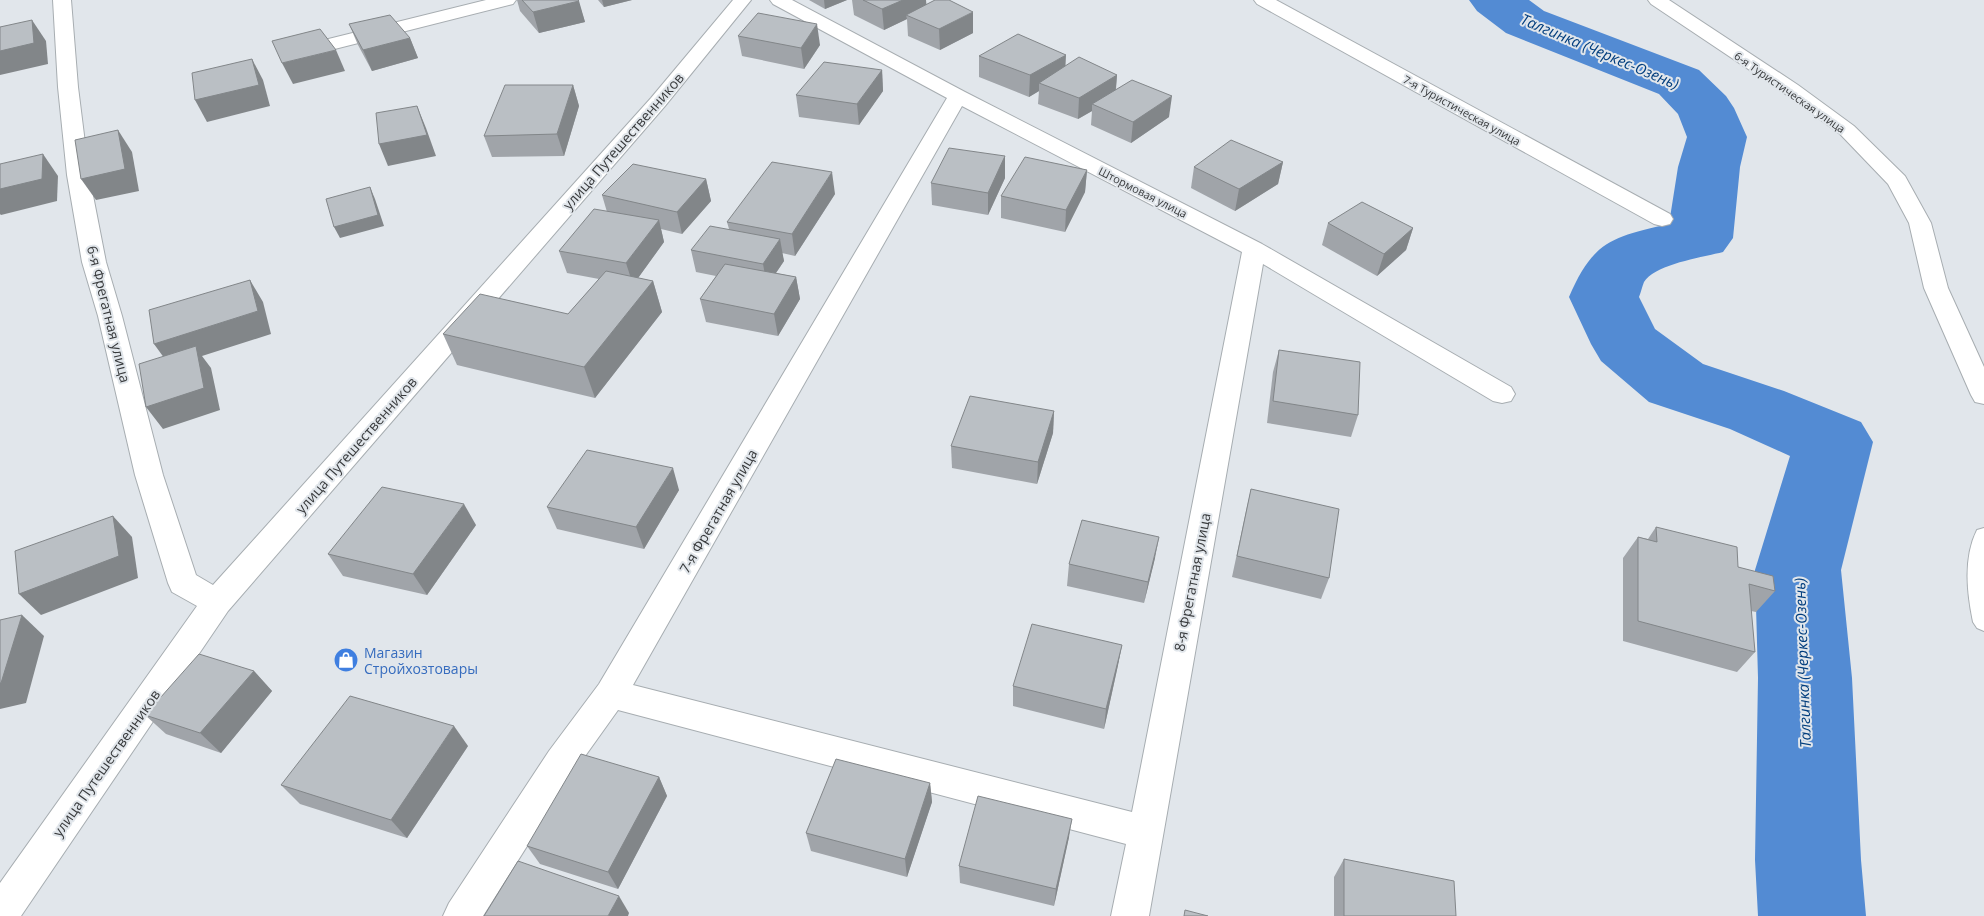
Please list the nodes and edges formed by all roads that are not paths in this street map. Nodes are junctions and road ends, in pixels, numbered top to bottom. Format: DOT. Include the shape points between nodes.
graph roads {
  1 [pos="62,0"];
  2 [pos="507,0"];
  3 [pos="742,0"];
  4 [pos="779,0"];
  5 [pos="1263,0"];
  6 [pos="1657,0"];
  7 [pos="288,54"];
  8 [pos="958,96"];
  9 [pos="1662,219"];
  10 [pos="1254,249"];
  11 [pos="1502,394"];
  12 [pos="1984,395"];
  13 [pos="1984,536"];
  14 [pos="217,602"];
  15 [pos="1984,622"];
  16 [pos="611,694"];
  17 [pos="1146,832"];
  18 [pos="0,915"];
  19 [pos="462,916"];
  20 [pos="1130,916"];
  1 -- 14 [label="street, 6-я Фрегатная улица" via="78,175 94,262 149,475 183,583"];
  2 -- 7 [label="street"];
  3 -- 14 [label="street, улица Путешественников" via="652,109"];
  4 -- 8 [label="street, Штормовая улица"];
  5 -- 9 [label="street, 7-я Туристическая улица"];
  6 -- 12 [label="street, 6-я Туристическая улица" via="1847,130 1897,181 1920,223 1936,288"];
  8 -- 10 [label="street, Штормовая улица"];
  8 -- 16 [label="street, 7-я Фрегатная улица"];
  10 -- 11 [label="street, Штормовая улица"];
  10 -- 17 [label="street, 8-я Фрегатная улица"];
  13 -- 15 [label="lane" via="1979,551 1977,593"];
  14 -- 18 [label="street, улица Путешественников"];
  16 -- 17 [label="street"];
  16 -- 19 [label="street, 7-я Фрегатная улица" via="561,762"];
  17 -- 20 [label="street, 8-я Фрегатная улица"];
}
